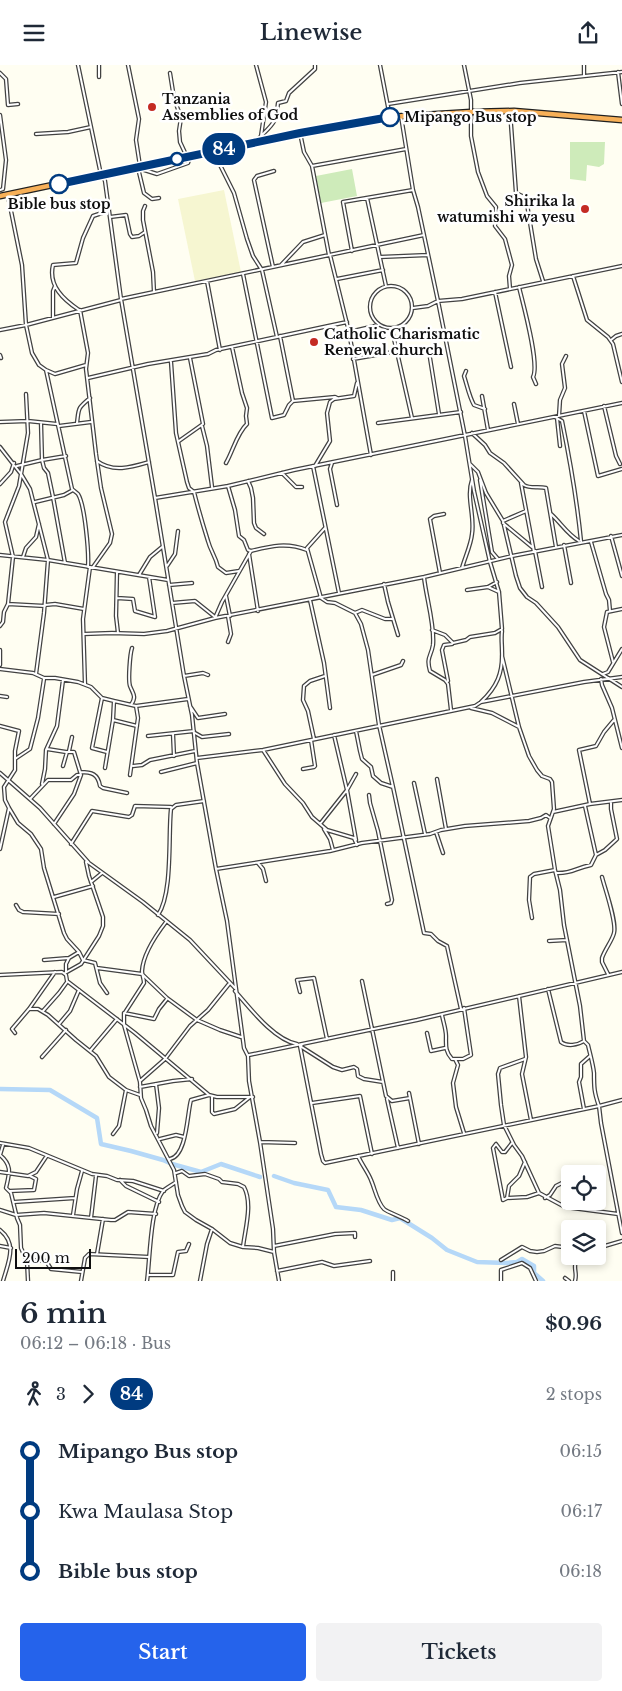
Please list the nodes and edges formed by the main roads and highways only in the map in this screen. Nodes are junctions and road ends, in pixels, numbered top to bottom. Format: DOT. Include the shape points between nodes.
graph roads {
  1 [pos="622,120"];
  2 [pos="0,196"];
  1 -- 2 [label="highway" via="510,111 390,117 260,139"];
}
